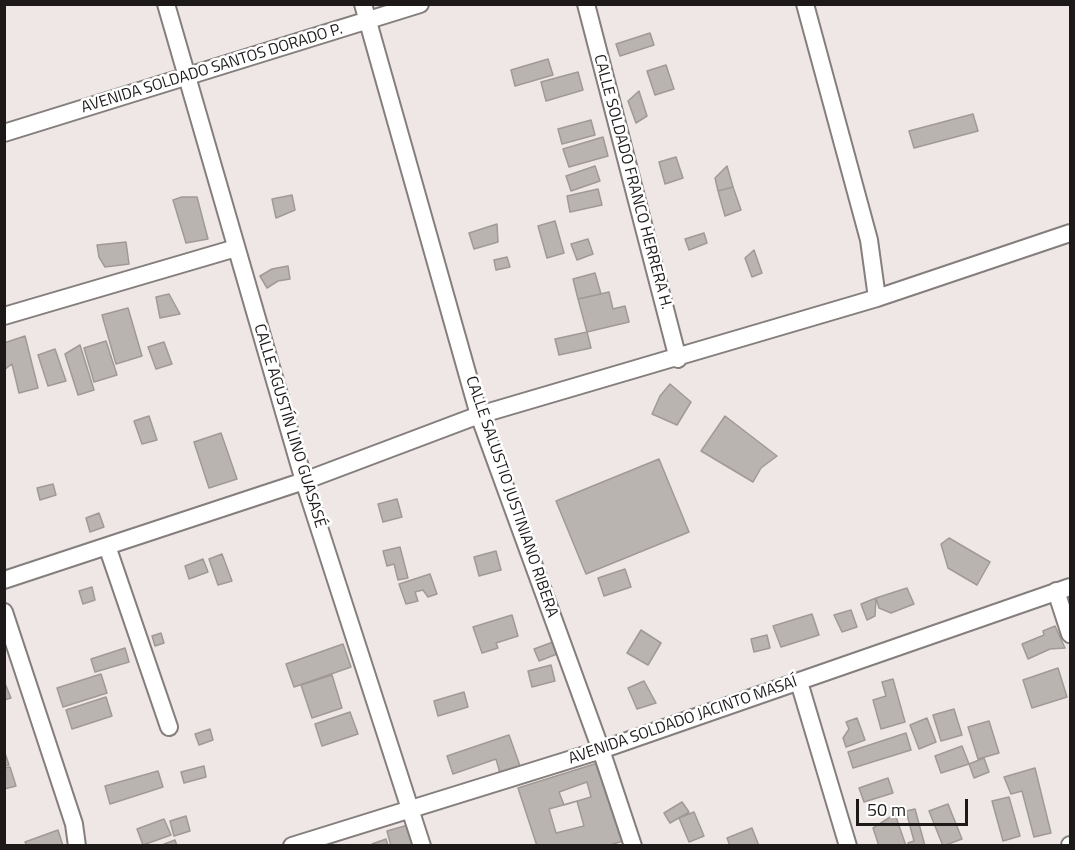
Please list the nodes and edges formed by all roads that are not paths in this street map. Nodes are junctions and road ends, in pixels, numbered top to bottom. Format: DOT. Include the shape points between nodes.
graph roads {
  1 [pos="166,4"];
  2 [pos="420,4"];
  3 [pos="586,4"];
  4 [pos="805,4"];
  5 [pos="366,13"];
  6 [pos="187,78"];
  7 [pos="4,133"];
  8 [pos="1071,233"];
  9 [pos="236,248"];
  10 [pos="878,298"];
  11 [pos="4,316"];
  12 [pos="678,358"];
  13 [pos="479,416"];
  14 [pos="304,481"];
  15 [pos="107,546"];
  16 [pos="4,580"];
  17 [pos="1063,589"];
  18 [pos="4,612"];
  19 [pos="1071,634"];
  20 [pos="799,682"];
  21 [pos="169,728"];
  22 [pos="601,750"];
  23 [pos="410,811"];
  24 [pos="77,846"];
  25 [pos="292,846"];
  26 [pos="422,846"];
  27 [pos="633,846"];
  28 [pos="848,846"];
  1 -- 6 [label="street, CALLE AGUSTÍN LINO GUASASÉ"];
  2 -- 5 [label="street, AVENIDA SOLDADO SANTOS DORADO P."];
  3 -- 12 [label="street, CALLE SOLDADO FRANCO HERRERA H."];
  4 -- 10 [label="street" via="869,240"];
  5 -- 6 [label="street, AVENIDA SOLDADO SANTOS DORADO P."];
  5 -- 13 [label="street, CALLE SALUSTIO JUSTINIANO RIBERA"];
  6 -- 7 [label="street, AVENIDA SOLDADO SANTOS DORADO P."];
  6 -- 9 [label="street, CALLE AGUSTÍN LINO GUASASÉ"];
  8 -- 10 [label="street"];
  9 -- 11 [label="street"];
  9 -- 14 [label="street, CALLE AGUSTÍN LINO GUASASÉ"];
  10 -- 12 [label="street"];
  12 -- 13 [label="street"];
  13 -- 14 [label="street"];
  13 -- 22 [label="street, CALLE SALUSTIO JUSTINIANO RIBERA"];
  14 -- 15 [label="street"];
  14 -- 23 [label="street, CALLE AGUSTÍN LINO GUASASÉ"];
  15 -- 16 [label="street"];
  15 -- 21 [label="street"];
  17 -- 19 [label="street"];
  17 -- 20 [label="street, AVENIDA SOLDADO JACINTO MASAÍ"];
  18 -- 24 [label="street" via="74,824"];
  20 -- 22 [label="street, AVENIDA SOLDADO JACINTO MASAÍ"];
  20 -- 28 [label="street"];
  22 -- 23 [label="street, AVENIDA SOLDADO JACINTO MASAÍ"];
  22 -- 27 [label="street, CALLE SALUSTIO JUSTINIANO RIBERA"];
  23 -- 25 [label="street, AVENIDA SOLDADO JACINTO MASAÍ"];
  23 -- 26 [label="street, CALLE AGUSTÍN LINO GUASASÉ"];
}
